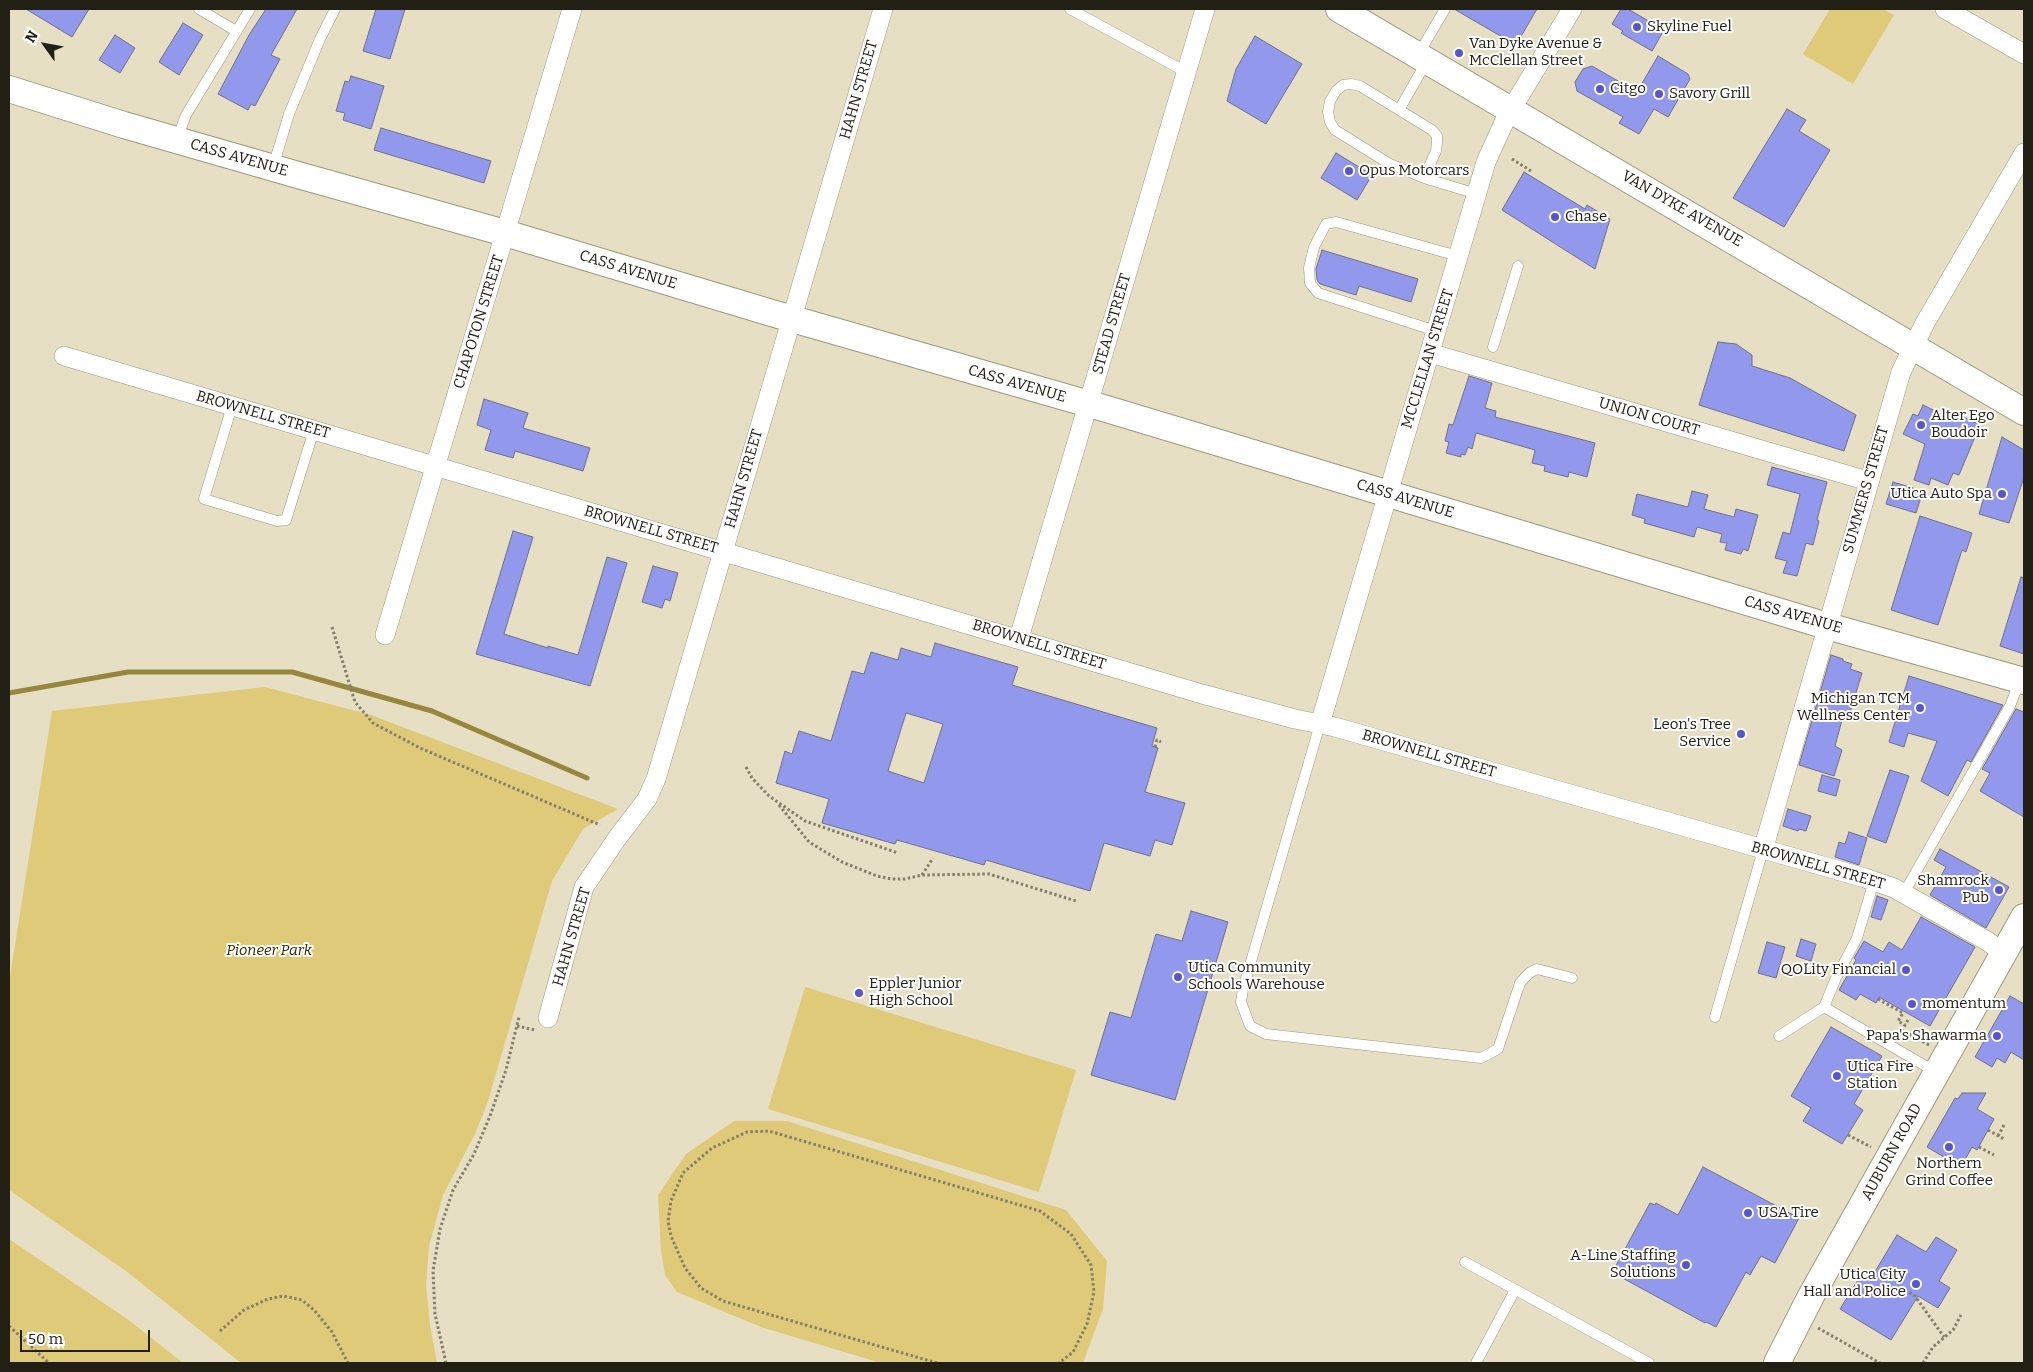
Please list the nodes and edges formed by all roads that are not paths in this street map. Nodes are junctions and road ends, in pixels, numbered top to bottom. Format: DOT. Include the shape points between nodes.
graph roads {
  1 [pos="199,9"];
  2 [pos="250,9"];
  3 [pos="336,9"];
  4 [pos="572,9"];
  5 [pos="882,9"];
  6 [pos="1070,9"];
  7 [pos="1204,9"];
  8 [pos="1339,9"];
  9 [pos="1445,9"];
  10 [pos="1572,9"];
  11 [pos="1945,9"];
  12 [pos="236,31"];
  13 [pos="2024,54"];
  14 [pos="1423,57"];
  15 [pos="1186,72"];
  16 [pos="9,89"];
  17 [pos="1512,109"];
  18 [pos="1399,110"];
  19 [pos="177,140"];
  20 [pos="2024,153"];
  21 [pos="273,168"];
  22 [pos="1424,178"];
  23 [pos="1477,194"];
  24 [pos="505,233"];
  25 [pos="1458,256"];
  26 [pos="1518,266"];
  27 [pos="792,318"];
  28 [pos="1436,331"];
  29 [pos="1913,346"];
  30 [pos="1493,348"];
  31 [pos="1430,353"];
  32 [pos="64,356"];
  33 [pos="1088,404"];
  34 [pos="232,406"];
  35 [pos="2024,412"];
  36 [pos="314,430"];
  37 [pos="435,467"];
  38 [pos="1868,481"];
  39 [pos="1388,494"];
  40 [pos="723,551"];
  41 [pos="1827,626"];
  42 [pos="384,635"];
  43 [pos="1019,638"];
  44 [pos="2022,680"];
  45 [pos="1320,724"];
  46 [pos="1763,850"];
  47 [pos="1874,881"];
  48 [pos="1904,893"];
  49 [pos="2024,917"];
  50 [pos="2004,953"];
  51 [pos="1572,978"];
  52 [pos="1824,1007"];
  53 [pos="1715,1017"];
  54 [pos="546,1026"];
  55 [pos="1778,1036"];
  56 [pos="1937,1072"];
  57 [pos="1465,1262"];
  58 [pos="1515,1290"];
  59 [pos="1476,1363"];
  60 [pos="1649,1363"];
  61 [pos="1777,1363"];
  1 -- 12 [label="lane"];
  2 -- 12 [label="lane"];
  3 -- 21 [label="lane" via="289,114"];
  4 -- 24 [label="street, CHAPOTON STREET"];
  5 -- 27 [label="street, HAHN STREET"];
  6 -- 15 [label="lane"];
  7 -- 15 [label="street, STEAD STREET"];
  8 -- 14 [label="street, VAN DYKE AVENUE"];
  9 -- 14 [label="lane"];
  10 -- 17 [label="street, MCCLELLAN STREET"];
  11 -- 13 [label="street"];
  12 -- 19 [label="lane" via="186,115"];
  14 -- 17 [label="street, VAN DYKE AVENUE"];
  14 -- 18 [label="lane"];
  15 -- 33 [label="street, STEAD STREET"];
  16 -- 19 [label="street, CASS AVENUE"];
  17 -- 23 [label="street, MCCLELLAN STREET" via="1493,144"];
  17 -- 29 [label="street, VAN DYKE AVENUE"];
  18 -- 22 [label="lane" via="1437,136 1436,151"];
  18 -- 22 [label="lane" via="1352,84 1343,85 1336,91 1328,112 1335,130 1388,163"];
  19 -- 21 [label="street, CASS AVENUE"];
  20 -- 29 [label="street, SUMMERS STREET"];
  21 -- 24 [label="street, CASS AVENUE"];
  22 -- 23 [label="lane"];
  23 -- 25 [label="street, MCCLELLAN STREET"];
  24 -- 27 [label="street, CASS AVENUE"];
  24 -- 37 [label="street, CHAPOTON STREET"];
  25 -- 28 [label="street, MCCLELLAN STREET"];
  25 -- 28 [label="lane" via="1336,222 1326,224 1314,247 1309,268 1310,283 1318,292"];
  26 -- 30 [label="lane"];
  27 -- 33 [label="street, CASS AVENUE"];
  27 -- 40 [label="street, HAHN STREET"];
  28 -- 31 [label="street, MCCLELLAN STREET"];
  29 -- 35 [label="street, VAN DYKE AVENUE"];
  29 -- 38 [label="street, SUMMERS STREET" via="1900,372"];
  31 -- 38 [label="street, UNION COURT"];
  31 -- 39 [label="street, MCCLELLAN STREET"];
  32 -- 34 [label="street, BROWNELL STREET"];
  33 -- 39 [label="street, CASS AVENUE"];
  33 -- 43 [label="street, STEAD STREET"];
  34 -- 36 [label="street, BROWNELL STREET"];
  34 -- 36 [label="lane" via="204,499 277,521 286,520"];
  36 -- 37 [label="street, BROWNELL STREET"];
  37 -- 40 [label="street, BROWNELL STREET"];
  37 -- 42 [label="street, CHAPOTON STREET"];
  38 -- 41 [label="street, SUMMERS STREET"];
  39 -- 41 [label="street, CASS AVENUE"];
  39 -- 45 [label="street, MCCLELLAN STREET"];
  40 -- 43 [label="street, BROWNELL STREET"];
  40 -- 54 [label="street, HAHN STREET" via="656,779 647,799 584,887"];
  41 -- 44 [label="street, CASS AVENUE"];
  41 -- 46 [label="street, SUMMERS STREET"];
  43 -- 45 [label="street, BROWNELL STREET" via="1208,696"];
  44 -- 48 [label="lane"];
  45 -- 46 [label="street, BROWNELL STREET"];
  45 -- 51 [label="lane" via="1243,989 1241,1002 1250,1026 1266,1034 1481,1058 1498,1048 1520,983 1529,973 1537,969"];
  46 -- 47 [label="street, BROWNELL STREET"];
  46 -- 53 [label="lane"];
  47 -- 48 [label="street, BROWNELL STREET"];
  47 -- 52 [label="lane" via="1857,938"];
  48 -- 50 [label="street, BROWNELL STREET"];
  49 -- 50 [label="street, AUBURN ROAD"];
  50 -- 56 [label="street, AUBURN ROAD"];
  52 -- 55 [label="lane"];
  52 -- 56 [label="lane"];
  56 -- 61 [label="street, AUBURN ROAD"];
  57 -- 58 [label="lane"];
  58 -- 59 [label="lane"];
  58 -- 60 [label="lane"];
}
